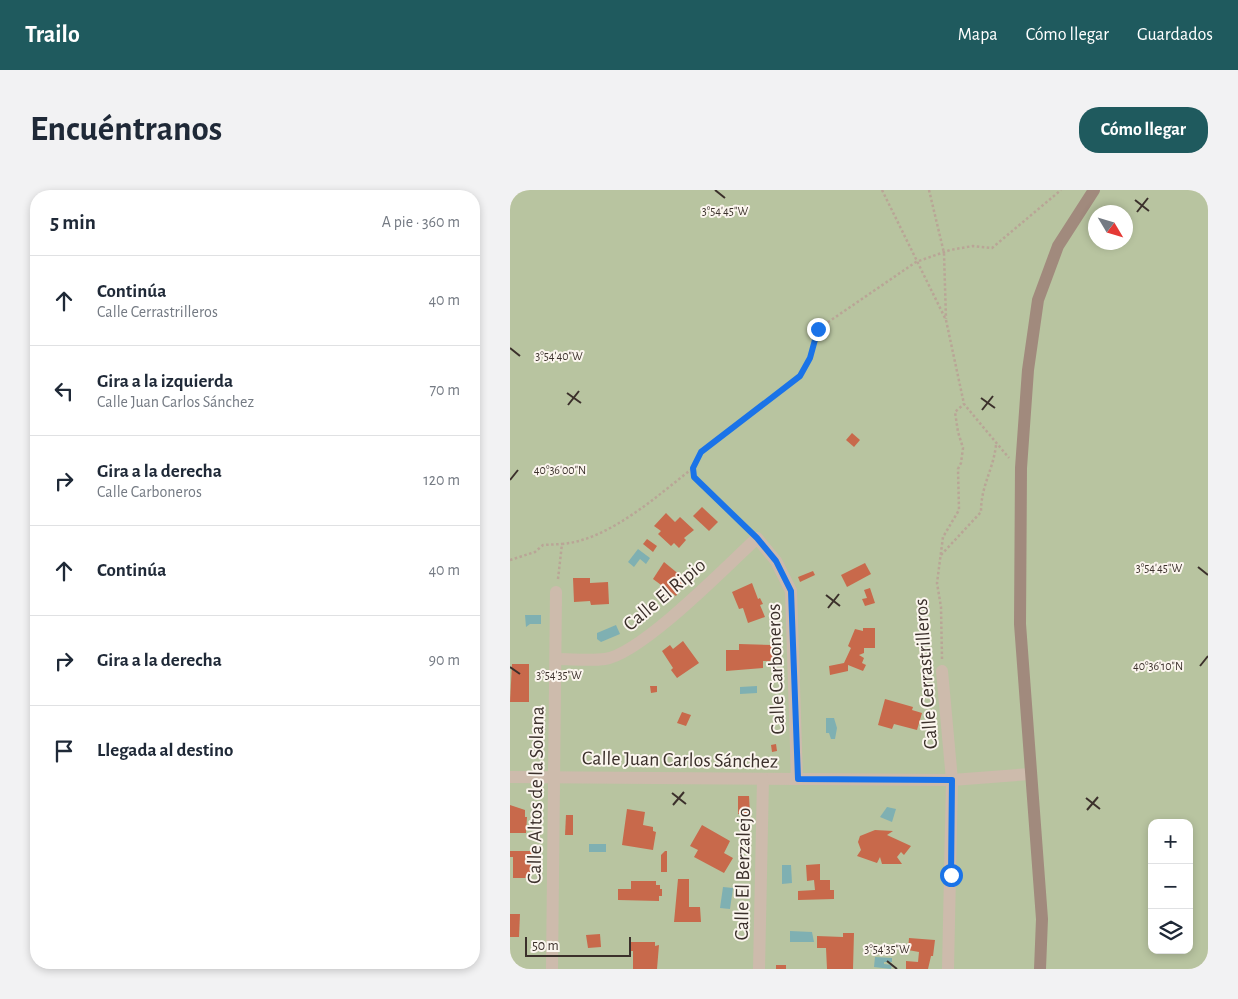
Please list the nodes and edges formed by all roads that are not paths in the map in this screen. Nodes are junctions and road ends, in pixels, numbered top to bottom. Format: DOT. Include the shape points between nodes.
graph roads {
  1 [pos="1094,190"];
  2 [pos="757,538"];
  3 [pos="556,592"];
  4 [pos="556,659"];
  5 [pos="942,671"];
  6 [pos="1030,774"];
  7 [pos="554,776"];
  8 [pos="510,777"];
  9 [pos="763,779"];
  10 [pos="798,779"];
  11 [pos="952,780"];
  12 [pos="552,969"];
  13 [pos="760,969"];
  14 [pos="948,969"];
  15 [pos="1040,969"];
  1 -- 6 [label="main road" via="1058,246 1038,300 1028,370 1021,468 1020,624"];
  2 -- 4 [label="street, Calle El Ripio" via="666,622 619,654 606,659"];
  2 -- 10 [label="street, Calle Carboneros" via="776,561 791,591"];
  3 -- 4 [label="street, Calle Altos de la Solana"];
  4 -- 7 [label="street, Calle Altos de la Solana"];
  5 -- 11 [label="street, Calle Cerrastrilleros"];
  6 -- 11 [label="street, Calle Juan Carlos Sánchez"];
  6 -- 15 [label="main road" via="1042,918"];
  7 -- 8 [label="street, Calle Juan Carlos Sánchez"];
  7 -- 9 [label="street, Calle Juan Carlos Sánchez"];
  7 -- 12 [label="street, Calle Altos de la Solana"];
  9 -- 10 [label="street, Calle Juan Carlos Sánchez"];
  9 -- 13 [label="street, Calle El Berzalejo"];
  10 -- 11 [label="street, Calle Juan Carlos Sánchez"];
  11 -- 14 [label="street, Calle Cerrastrilleros"];
}
